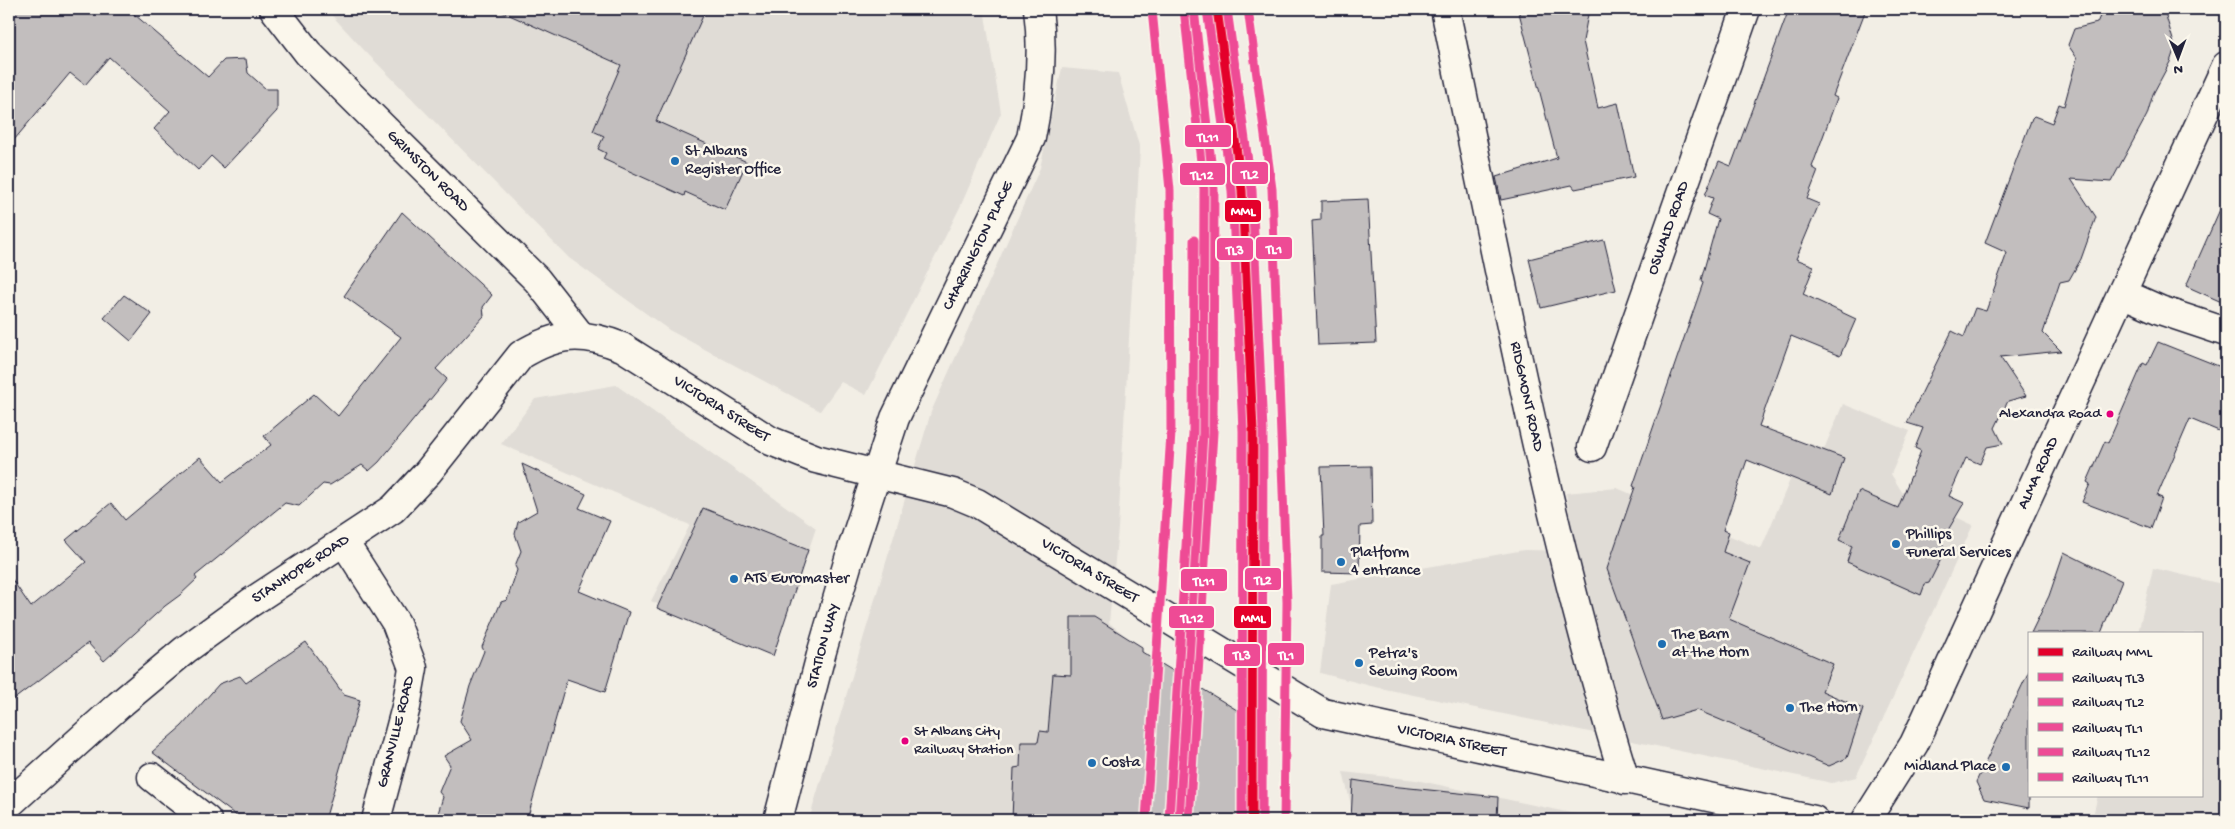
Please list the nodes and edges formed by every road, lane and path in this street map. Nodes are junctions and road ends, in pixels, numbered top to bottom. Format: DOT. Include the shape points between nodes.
graph roads {
  1 [pos="274,9"];
  2 [pos="1038,9"];
  3 [pos="1445,9"];
  4 [pos="1746,9"];
  5 [pos="2226,66"];
  6 [pos="2122,293"];
  7 [pos="2226,332"];
  8 [pos="580,335"];
  9 [pos="1592,447"];
  10 [pos="876,474"];
  11 [pos="344,542"];
  12 [pos="152,777"];
  13 [pos="1625,780"];
  14 [pos="9,804"];
  15 [pos="207,820"];
  16 [pos="376,820"];
  17 [pos="778,820"];
  18 [pos="1814,820"];
  19 [pos="1866,820"];
  1 -- 8 [label="street, GRIMSTON ROAD" via="308,53 537,280"];
  2 -- 10 [label="street, CHARRINGTON PLACE" via="1042,68 1031,138 895,418"];
  3 -- 13 [label="street, RIDGMONT ROAD" via="1539,459 1589,660"];
  4 -- 9 [label="street, OSWALD ROAD"];
  5 -- 6 [label="street, ALMA ROAD"];
  6 -- 7 [label="street" via="2160,310"];
  6 -- 19 [label="street, ALMA ROAD" via="1914,744"];
  8 -- 10 [label="street, VICTORIA STREET" via="622,347 771,441 816,459"];
  8 -- 11 [label="street, STANHOPE ROAD" via="541,343 521,355 428,472 393,509"];
  10 -- 13 [label="street, VICTORIA STREET" via="953,493 996,515 1323,712"];
  10 -- 17 [label="street, STATION WAY" via="825,642"];
  11 -- 14 [label="street, STANHOPE ROAD" via="185,650"];
  11 -- 16 [label="street, GRANVILLE ROAD" via="396,623 413,668"];
  12 -- 15 [label="street"];
  13 -- 18 [label="street, VICTORIA STREET"];
}
